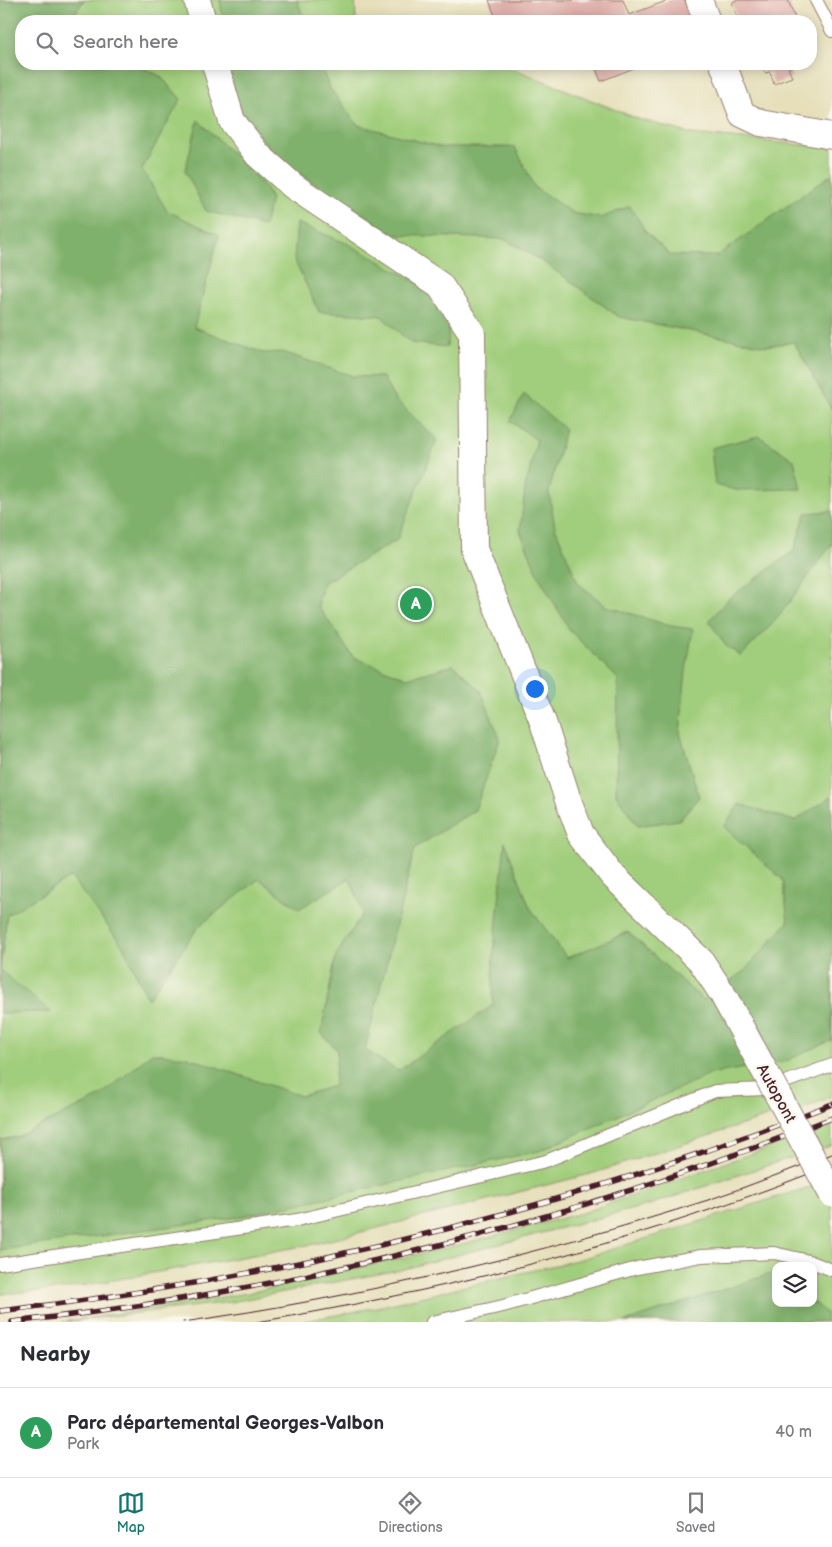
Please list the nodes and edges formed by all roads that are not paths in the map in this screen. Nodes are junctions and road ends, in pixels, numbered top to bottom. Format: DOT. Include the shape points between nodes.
graph roads {
  1 [pos="197,0"];
  2 [pos="699,0"];
  3 [pos="816,0"];
  4 [pos="201,15"];
  5 [pos="705,15"];
  6 [pos="832,31"];
  7 [pos="217,70"];
  8 [pos="725,70"];
  9 [pos="832,136"];
  10 [pos="832,1065"];
  11 [pos="832,1194"];
  12 [pos="0,1264"];
  13 [pos="832,1270"];
  14 [pos="432,1322"];
  1 -- 4 [label="street"];
  2 -- 5 [label="street"];
  3 -- 6 [label="lane"];
  7 -- 11 [label="street, Autopont, bridge" via="232,121 258,155 293,186 440,285 472,334 474,549 543,722 582,834 613,876 701,961 722,993"];
  8 -- 9 [label="street" via="742,114 761,123"];
  10 -- 12 [label="lane" via="766,1090 715,1091 527,1166 297,1220"];
  13 -- 14 [label="lane" via="774,1253 701,1256 637,1268 503,1306"];
}
